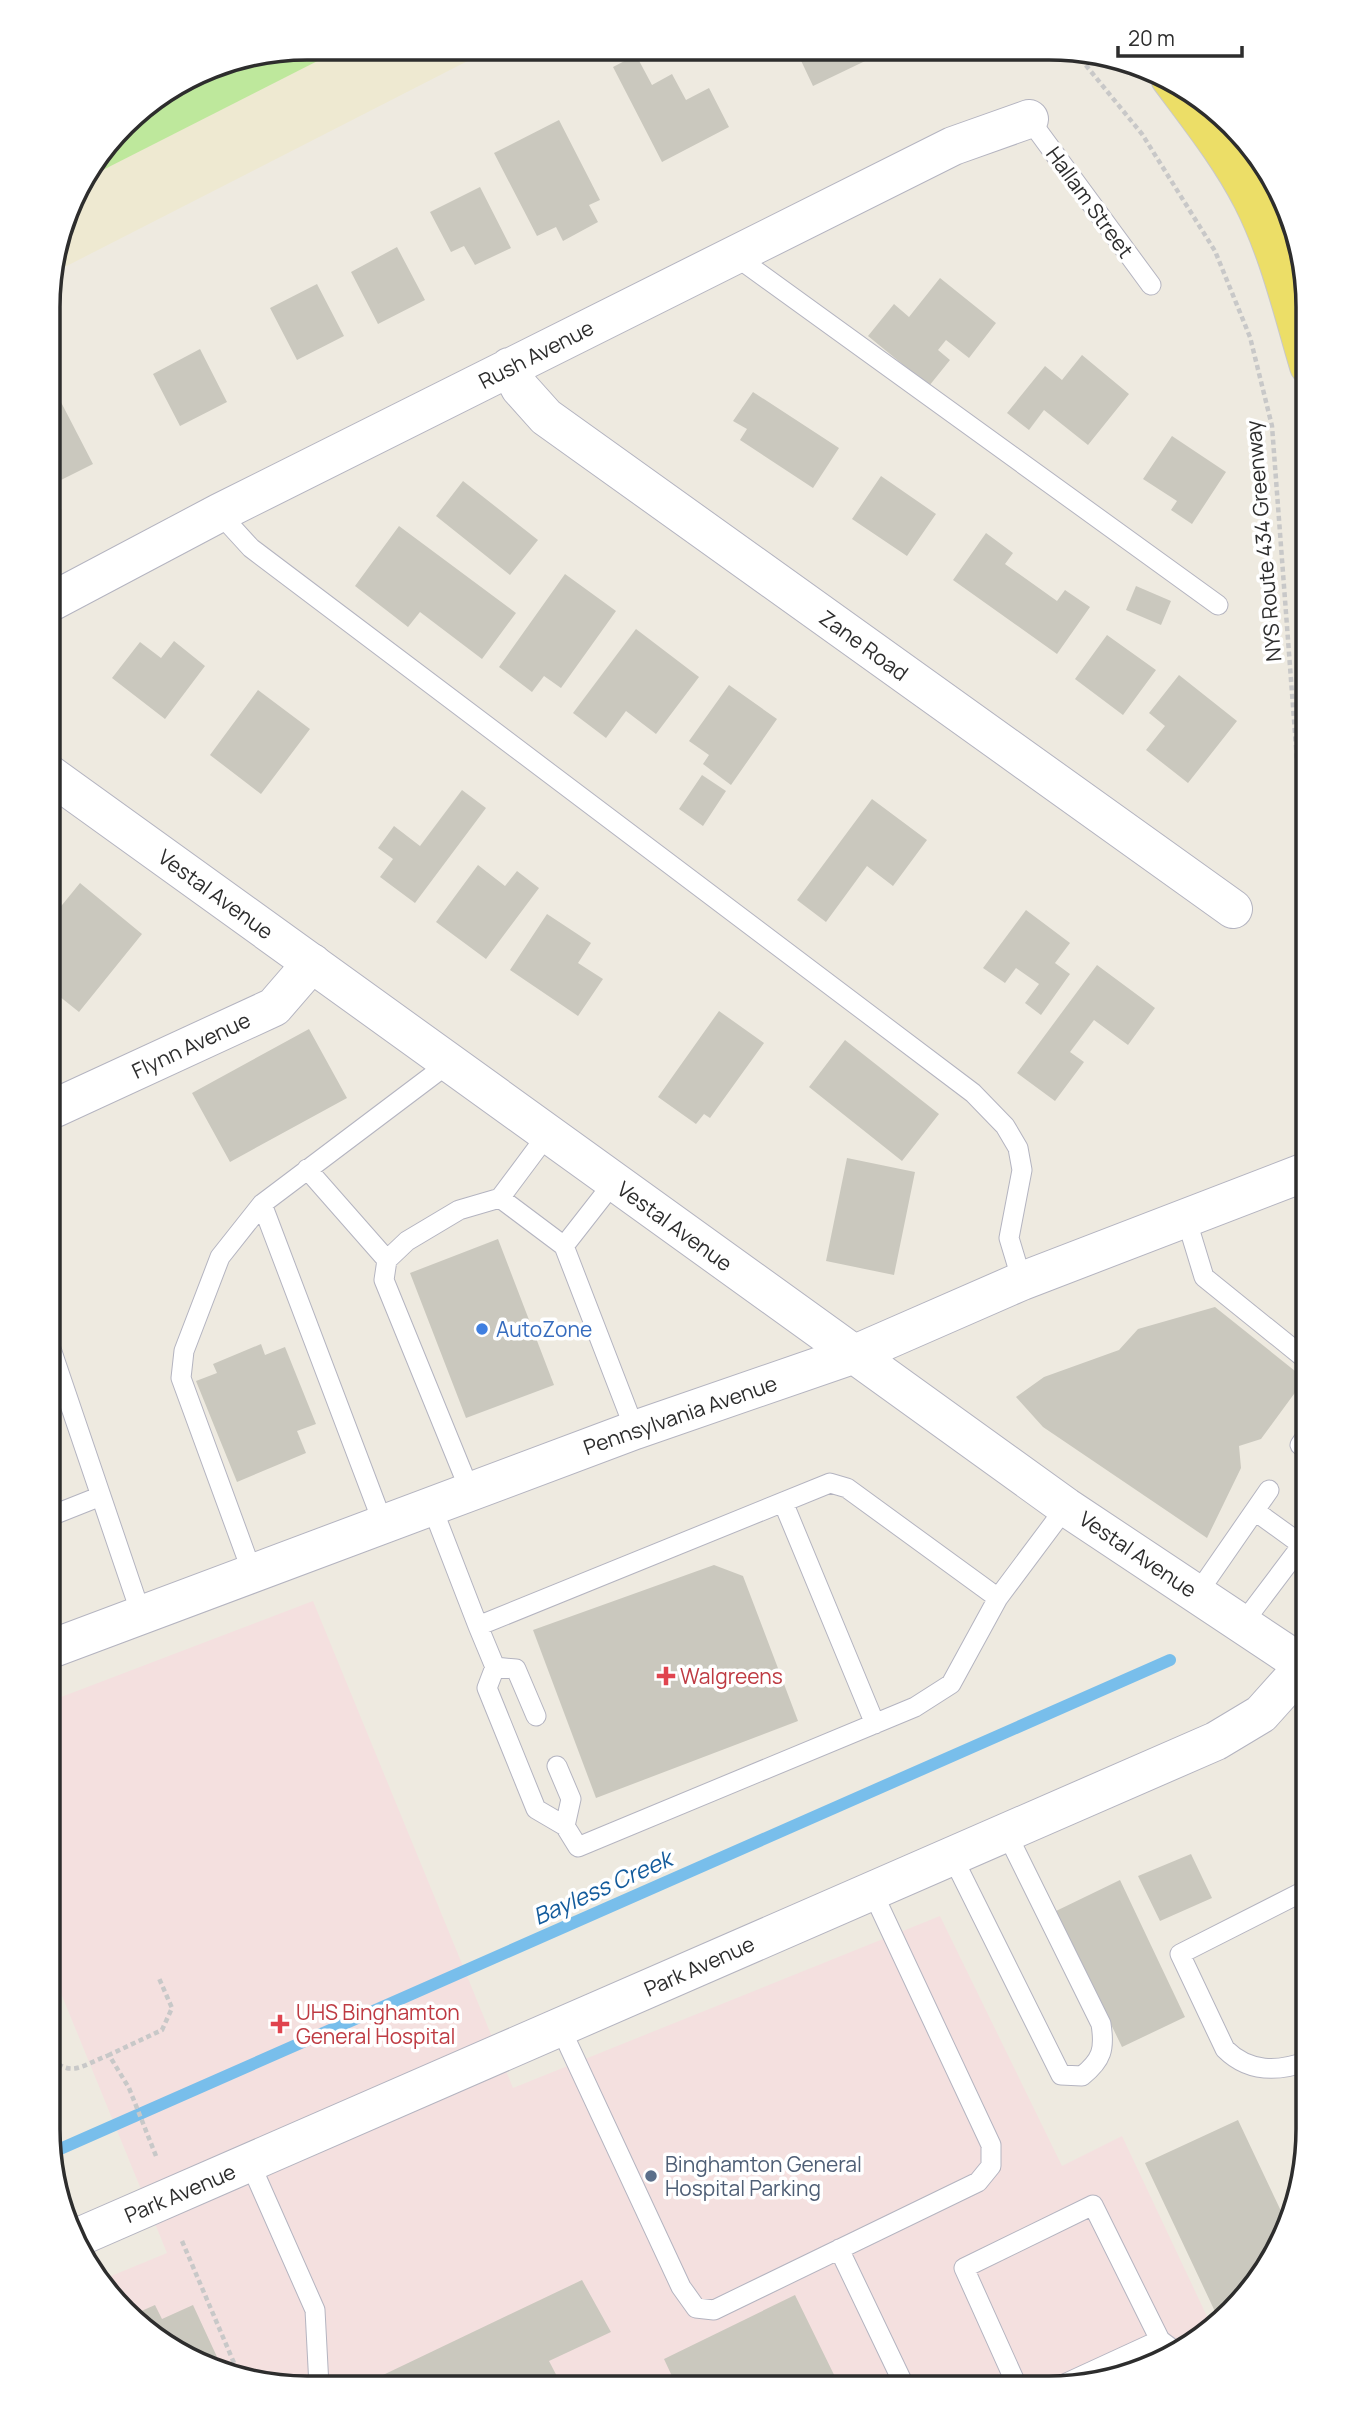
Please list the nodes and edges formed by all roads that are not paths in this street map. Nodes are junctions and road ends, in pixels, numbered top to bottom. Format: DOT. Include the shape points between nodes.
graph roads {
  1 [pos="1188,102"];
  2 [pos="1194,106"];
  3 [pos="1029,119"];
  4 [pos="1272,200"];
  5 [pos="734,255"];
  6 [pos="1152,285"];
  7 [pos="1296,323"];
  8 [pos="509,367"];
  9 [pos="219,513"];
  10 [pos="60,597"];
  11 [pos="1218,605"];
  12 [pos="60,782"];
  13 [pos="1233,909"];
  14 [pos="312,963"];
  15 [pos="449,1063"];
  16 [pos="60,1106"];
  17 [pos="547,1135"];
  18 [pos="307,1170"];
  19 [pos="1296,1176"];
  20 [pos="614,1182"];
  21 [pos="500,1198"];
  22 [pos="262,1204"];
  23 [pos="1186,1218"];
  24 [pos="564,1246"];
  25 [pos="387,1260"];
  26 [pos="1022,1281"];
  27 [pos="1296,1351"];
  28 [pos="855,1354"];
  29 [pos="60,1375"];
  30 [pos="635,1430"];
  31 [pos="1269,1490"];
  32 [pos="470,1491"];
  33 [pos="101,1496"];
  34 [pos="783,1502"];
  35 [pos="432,1507"];
  36 [pos="1066,1507"];
  37 [pos="1255,1511"];
  38 [pos="60,1512"];
  39 [pos="384,1526"];
  40 [pos="1296,1536"];
  41 [pos="1296,1553"];
  42 [pos="252,1572"];
  43 [pos="1197,1594"];
  44 [pos="998,1598"];
  45 [pos="141,1614"];
  46 [pos="1243,1623"];
  47 [pos="478,1626"];
  48 [pos="60,1645"];
  49 [pos="1296,1660"];
  50 [pos="495,1667"];
  51 [pos="1296,1678"];
  52 [pos="536,1716"];
  53 [pos="875,1724"];
  54 [pos="557,1766"];
  55 [pos="565,1826"];
  56 [pos="1006,1832"];
  57 [pos="952,1856"];
  58 [pos="872,1891"];
  59 [pos="1296,1895"];
  60 [pos="561,2027"];
  61 [pos="1296,2066"];
  62 [pos="250,2163"];
  63 [pos="84,2235"];
  64 [pos="839,2249"];
  65 [pos="1160,2340"];
  66 [pos="1167,2345"];
  67 [pos="1091,2372"];
  68 [pos="318,2376"];
  69 [pos="900,2376"];
  70 [pos="1013,2376"];
  1 -- 7 [label="main road" via="1255,206"];
  2 -- 4 [label="main road"];
  3 -- 5 [label="street, Rush Avenue" via="953,146"];
  3 -- 6 [label="lane, Hallam Street"];
  5 -- 8 [label="street, Rush Avenue"];
  5 -- 11 [label="lane"];
  8 -- 9 [label="street, Rush Avenue"];
  8 -- 13 [label="street, Zane Road" via="547,417"];
  9 -- 10 [label="street, Rush Avenue"];
  9 -- 26 [label="lane" via="251,548 973,1093 1005,1126 1018,1148 1022,1170 1009,1238"];
  12 -- 14 [label="street, Vestal Avenue"];
  14 -- 15 [label="street, Vestal Avenue"];
  14 -- 16 [label="street, Flynn Avenue" via="274,1007"];
  15 -- 17 [label="street, Vestal Avenue"];
  15 -- 18 [label="lane"];
  17 -- 20 [label="street, Vestal Avenue"];
  17 -- 21 [label="lane"];
  18 -- 22 [label="lane"];
  18 -- 25 [label="lane"];
  19 -- 23 [label="street, Pennsylvania Avenue"];
  20 -- 24 [label="lane"];
  20 -- 28 [label="street, Vestal Avenue"];
  21 -- 24 [label="lane"];
  21 -- 25 [label="lane" via="459,1210 407,1241"];
  22 -- 39 [label="lane"];
  22 -- 42 [label="lane" via="220,1257 184,1351 181,1378"];
  23 -- 26 [label="street, Pennsylvania Avenue"];
  23 -- 27 [label="lane" via="1204,1277"];
  24 -- 30 [label="lane"];
  25 -- 32 [label="lane" via="384,1280"];
  26 -- 28 [label="street, Pennsylvania Avenue"];
  28 -- 30 [label="street, Pennsylvania Avenue"];
  28 -- 36 [label="street, Vestal Avenue"];
  29 -- 33 [label="lane"];
  30 -- 32 [label="street, Pennsylvania Avenue"];
  31 -- 37 [label="lane"];
  32 -- 35 [label="street, Pennsylvania Avenue"];
  33 -- 38 [label="lane"];
  33 -- 45 [label="lane"];
  34 -- 44 [label="lane" via="830,1483 847,1488"];
  34 -- 47 [label="lane"];
  34 -- 53 [label="lane"];
  35 -- 39 [label="street, Pennsylvania Avenue"];
  35 -- 47 [label="lane"];
  36 -- 43 [label="street, Vestal Avenue"];
  36 -- 44 [label="lane"];
  37 -- 40 [label="lane"];
  37 -- 43 [label="lane"];
  39 -- 42 [label="street, Pennsylvania Avenue"];
  41 -- 46 [label="lane"];
  42 -- 45 [label="street, Pennsylvania Avenue"];
  43 -- 46 [label="street, Vestal Avenue"];
  44 -- 53 [label="lane" via="951,1684 915,1707"];
  45 -- 48 [label="street, Pennsylvania Avenue"];
  46 -- 49 [label="street, Vestal Avenue"];
  47 -- 50 [label="lane"];
  50 -- 52 [label="lane" via="516,1670"];
  50 -- 55 [label="lane" via="486,1688 536,1809"];
  51 -- 56 [label="street, Park Avenue" via="1240,1728"];
  53 -- 55 [label="lane" via="578,1847"];
  54 -- 55 [label="lane" via="571,1799"];
  56 -- 57 [label="street, Park Avenue"];
  56 -- 57 [label="lane" via="1101,2024 1105,2045 1098,2064 1082,2076 1061,2075"];
  57 -- 58 [label="street, Park Avenue"];
  58 -- 60 [label="street, Park Avenue"];
  58 -- 64 [label="lane" via="991,2145 991,2166 978,2182"];
  59 -- 61 [label="lane" via="1180,1954 1225,2049 1237,2061 1258,2069"];
  60 -- 62 [label="street, Park Avenue"];
  60 -- 64 [label="lane" via="681,2287 696,2308 714,2310"];
  62 -- 63 [label="street, Park Avenue"];
  62 -- 68 [label="lane" via="315,2310"];
  64 -- 69 [label="lane"];
  65 -- 66 [label="lane"];
  65 -- 67 [label="lane"];
  65 -- 70 [label="lane" via="1093,2205 964,2268"];
}
